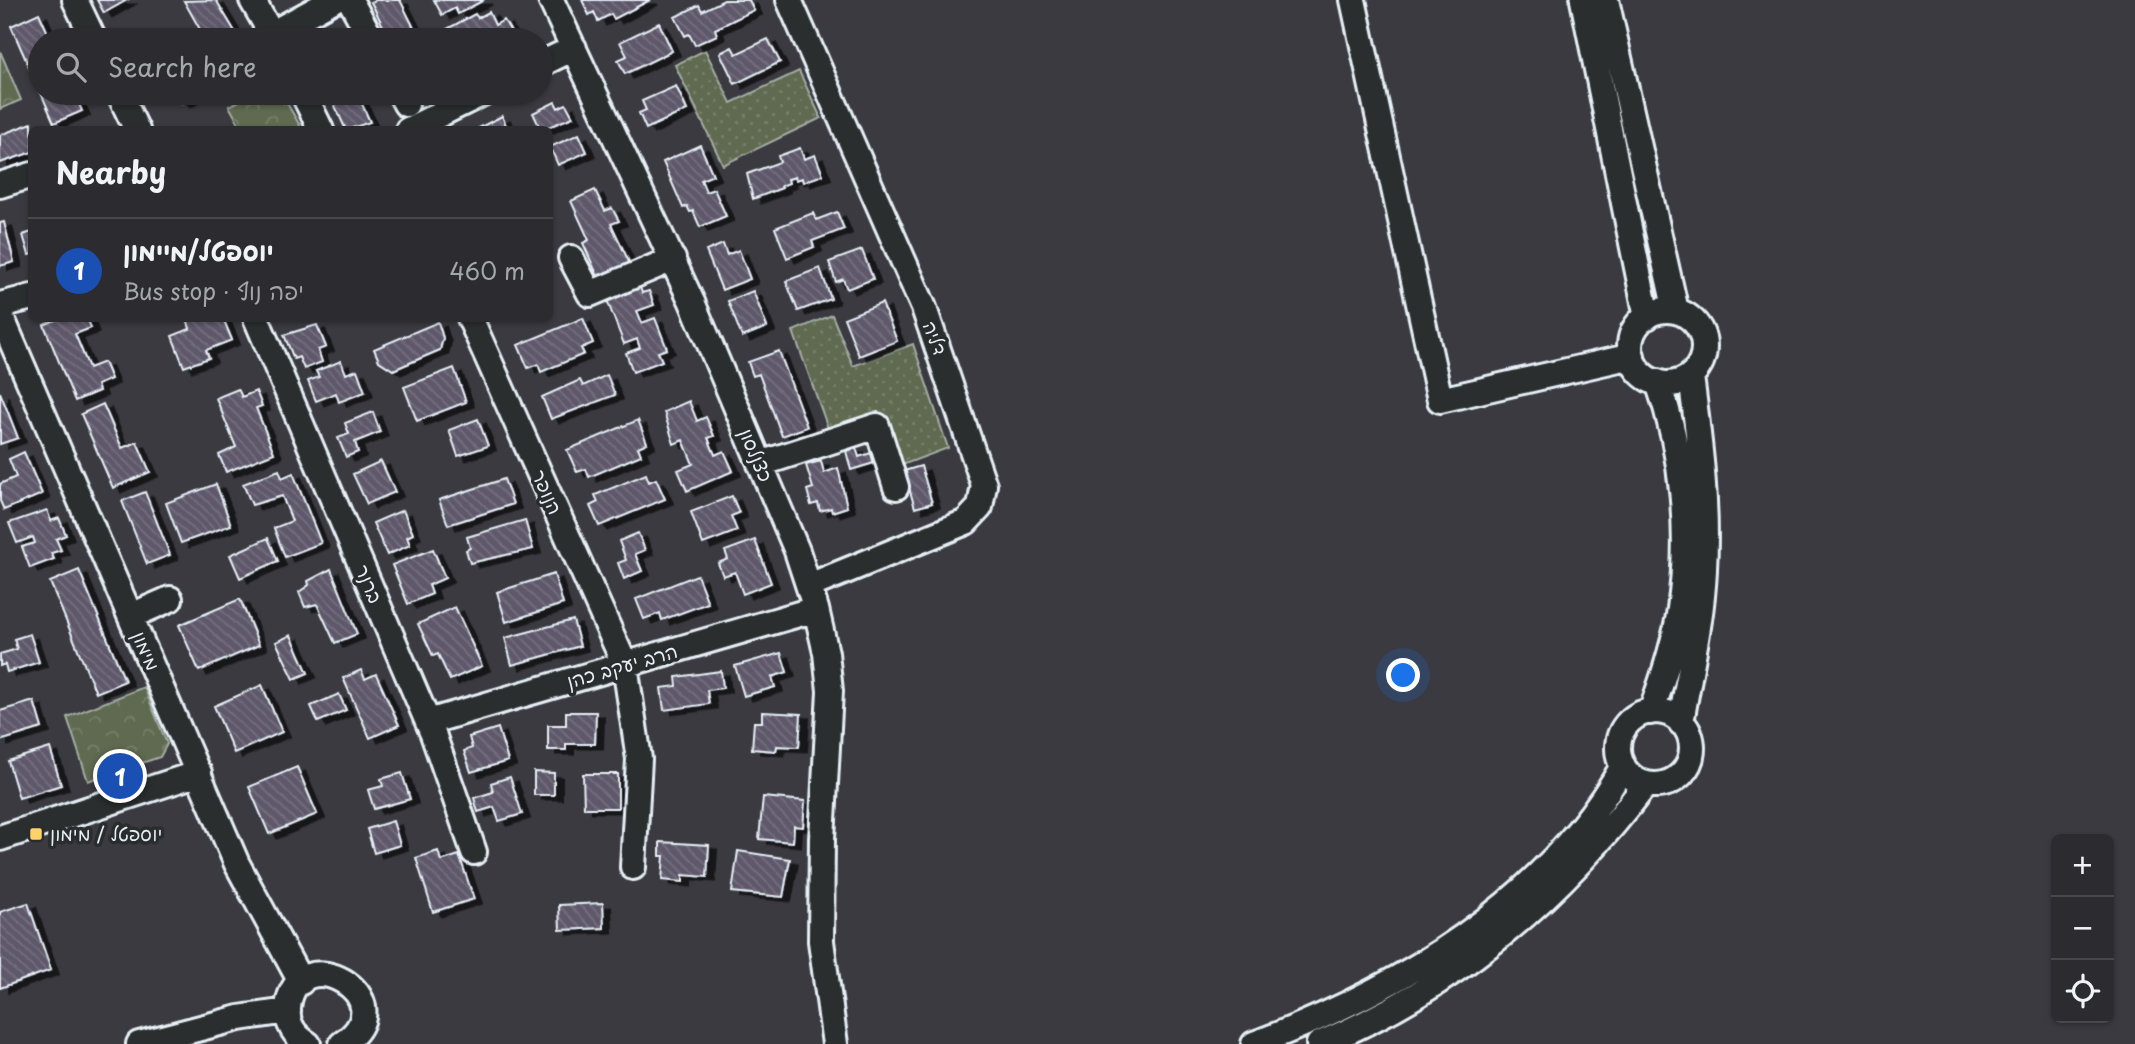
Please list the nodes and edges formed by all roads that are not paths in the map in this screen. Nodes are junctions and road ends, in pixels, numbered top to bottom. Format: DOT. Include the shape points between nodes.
graph roads {
  1 [pos="75,0"];
  2 [pos="252,0"];
  3 [pos="332,0"];
  4 [pos="350,0"];
  5 [pos="551,0"];
  6 [pos="789,0"];
  7 [pos="1353,0"];
  8 [pos="1583,0"];
  9 [pos="1606,0"];
  10 [pos="88,28"];
  11 [pos="268,28"];
  12 [pos="287,28"];
  13 [pos="365,28"];
  14 [pos="574,48"];
  15 [pos="553,58"];
  16 [pos="125,105"];
  17 [pos="309,105"];
  18 [pos="459,105"];
  19 [pos="135,126"];
  20 [pos="319,126"];
  21 [pos="416,126"];
  22 [pos="28,176"];
  23 [pos="0,185"];
  24 [pos="571,258"];
  25 [pos="673,259"];
  26 [pos="28,298"];
  27 [pos="0,305"];
  28 [pos="1676,311"];
  29 [pos="0,314"];
  30 [pos="1647,317"];
  31 [pos="258,322"];
  32 [pos="472,322"];
  33 [pos="1632,356"];
  34 [pos="1691,376"];
  35 [pos="1658,382"];
  36 [pos="760,464"];
  37 [pos="896,487"];
  38 [pos="809,586"];
  39 [pos="170,599"];
  40 [pos="816,609"];
  41 [pos="131,616"];
  42 [pos="625,665"];
  43 [pos="1651,712"];
  44 [pos="428,722"];
  45 [pos="1681,723"];
  46 [pos="1623,766"];
  47 [pos="199,774"];
  48 [pos="1646,784"];
  49 [pos="0,838"];
  50 [pos="474,852"];
  51 [pos="633,867"];
  52 [pos="301,982"];
  53 [pos="288,1011"];
  54 [pos="348,1042"];
  55 [pos="139,1044"];
  56 [pos="308,1044"];
  57 [pos="835,1044"];
  58 [pos="1254,1044"];
  59 [pos="1319,1044"];
  1 -- 10 [label="street"];
  2 -- 11 [label="street"];
  3 -- 12 [label="street"];
  4 -- 13 [label="street"];
  5 -- 14 [label="street, כצנלסון"];
  6 -- 38 [label="street, דליה" via="924,308 984,485 980,507 966,522"];
  7 -- 33 [label="street" via="1440,400"];
  8 -- 30 [label="street"];
  9 -- 28 [label="street"];
  14 -- 15 [label="street"];
  14 -- 25 [label="street, כצנלסון"];
  16 -- 19 [label="street"];
  17 -- 20 [label="street"];
  18 -- 21 [label="street"];
  22 -- 23 [label="street"];
  24 -- 25 [label="street" via="590,294"];
  25 -- 36 [label="street, כצנלסון"];
  26 -- 27 [label="street"];
  28 -- 30 [label="street"];
  28 -- 34 [label="street" via="1690,318 1703,336 1703,358"];
  29 -- 41 [label="street, מימון"];
  30 -- 33 [label="street" via="1632,336"];
  31 -- 44 [label="street, ברנר"];
  32 -- 42 [label="street, הנופר"];
  33 -- 35 [label="street" via="1639,371"];
  34 -- 35 [label="street" via="1671,384"];
  34 -- 45 [label="street" via="1704,480 1704,571"];
  35 -- 43 [label="street" via="1670,417 1681,478 1684,571 1680,611"];
  36 -- 37 [label="street" via="877,426"];
  36 -- 38 [label="street, כצנלסון"];
  38 -- 40 [label="street, כצנלסון"];
  39 -- 41 [label="street"];
  40 -- 42 [label="street, הרב יעקב כהן"];
  40 -- 57 [label="street, כצנלסון" via="830,691 821,942"];
  41 -- 47 [label="street, מימון"];
  42 -- 44 [label="street, הרב יעקב כהן"];
  42 -- 51 [label="street, הנופר" via="639,759"];
  43 -- 45 [label="street" via="1665,713"];
  43 -- 46 [label="street" via="1631,720 1622,731 1618,752"];
  44 -- 50 [label="street, ברנר"];
  45 -- 48 [label="street" via="1691,744 1687,766 1672,780"];
  46 -- 48 [label="street"];
  46 -- 58 [label="street" via="1584,826 1530,882 1476,927 1358,1001"];
  47 -- 49 [label="street"];
  47 -- 52 [label="street, מימון" via="237,864"];
  48 -- 59 [label="street" via="1586,859 1488,946 1424,990"];
  52 -- 53 [label="street"];
  52 -- 54 [label="street" via="329,974 354,988 362,1015"];
  53 -- 55 [label="street" via="239,1018"];
  53 -- 56 [label="street" via="292,1029"];
}
